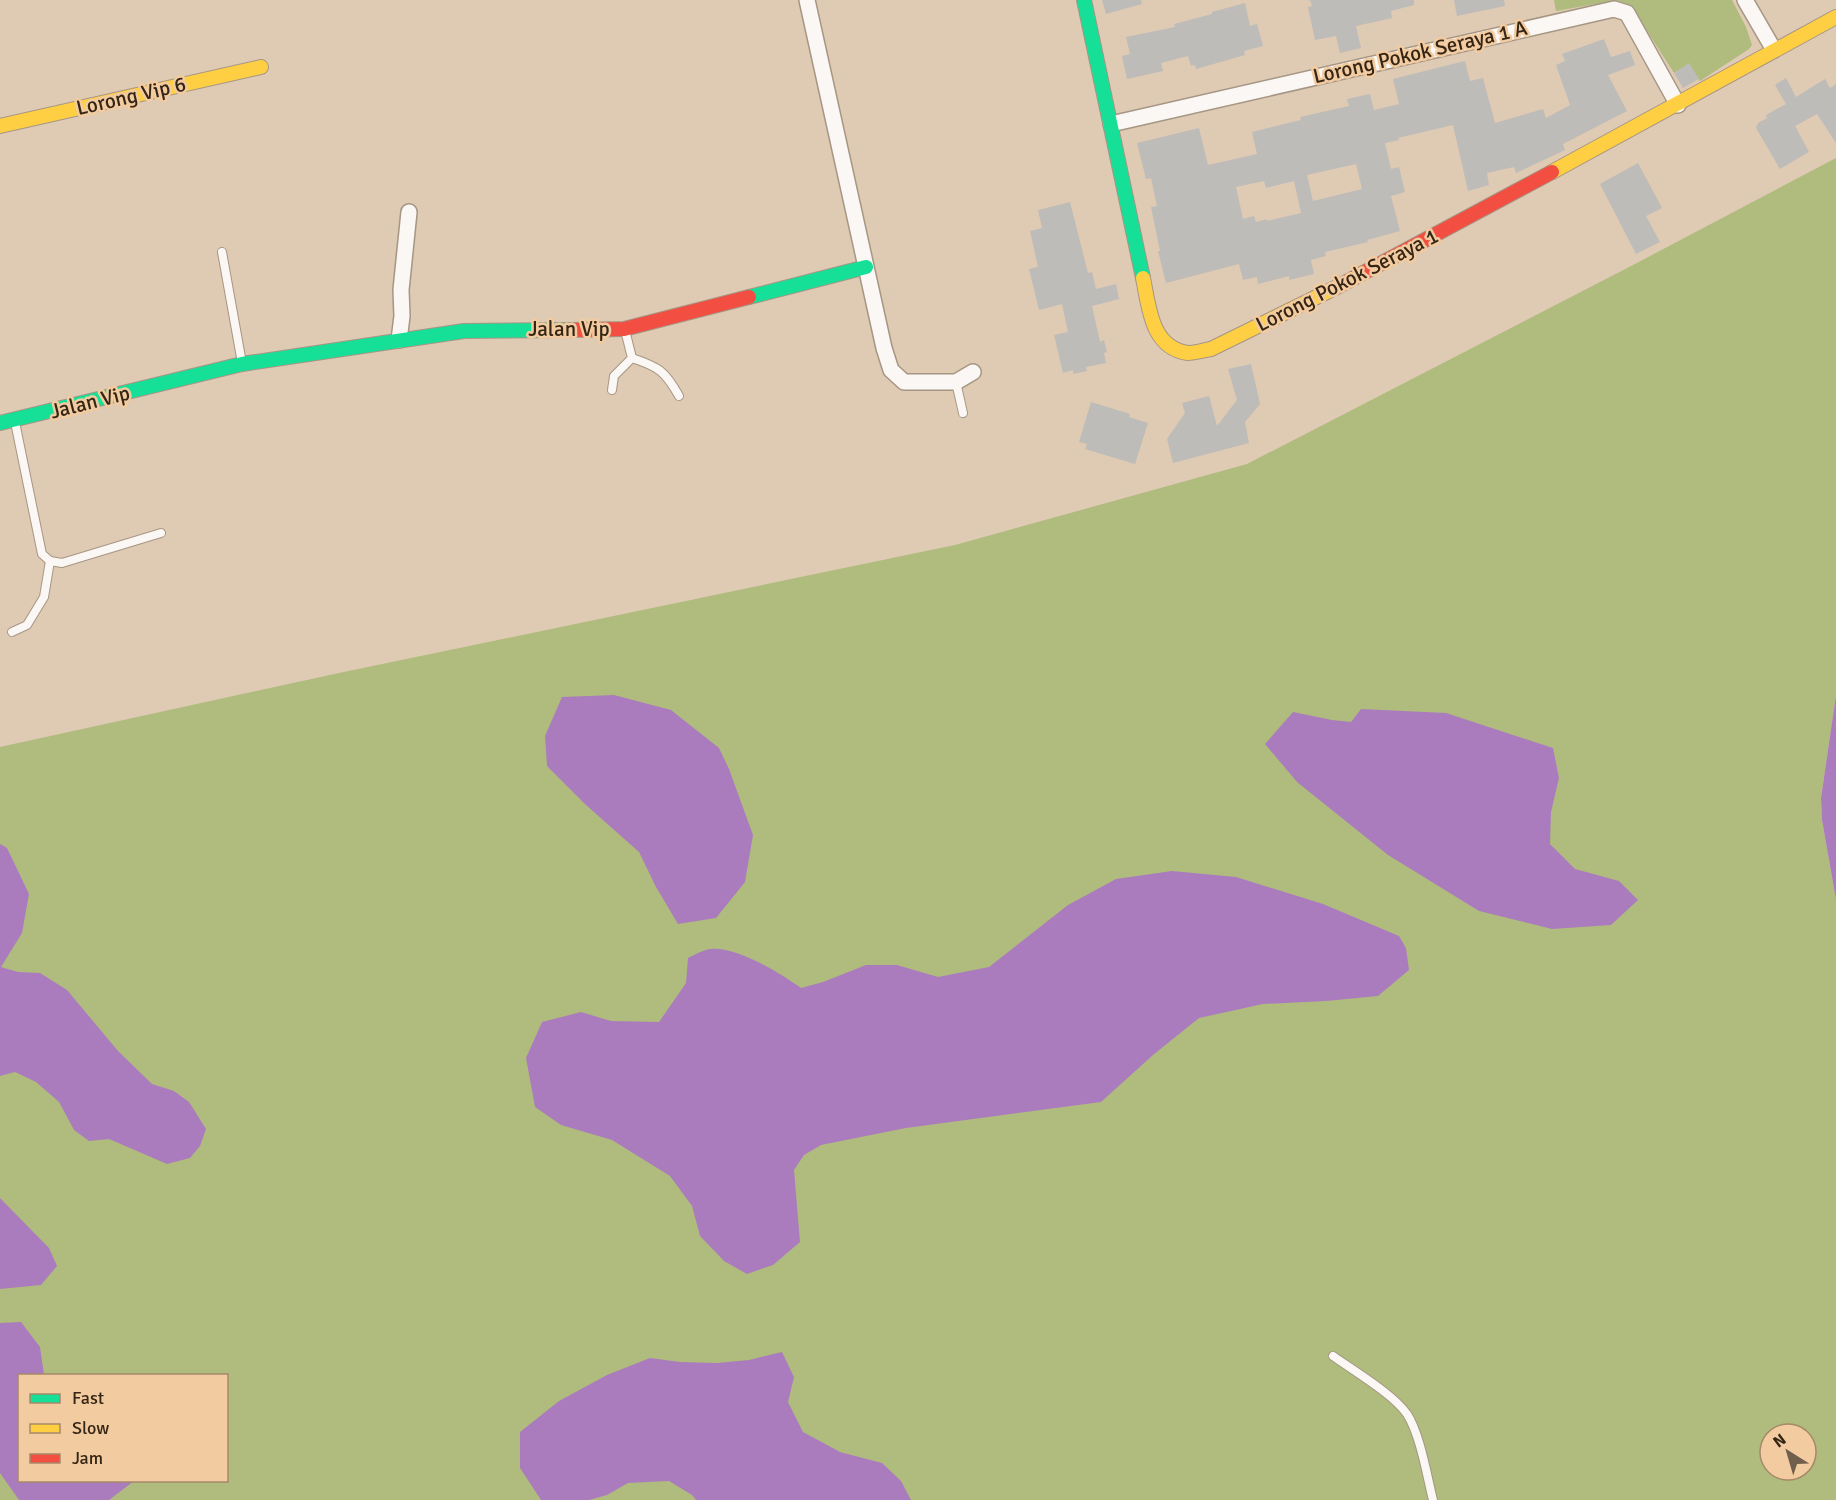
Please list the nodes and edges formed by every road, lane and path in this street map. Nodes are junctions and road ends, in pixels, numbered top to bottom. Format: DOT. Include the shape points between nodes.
graph roads {
  1 [pos="807,0"];
  2 [pos="1084,0"];
  3 [pos="1745,0"];
  4 [pos="1836,17"];
  5 [pos="1774,50"];
  6 [pos="261,67"];
  7 [pos="1678,105"];
  8 [pos="1111,124"];
  9 [pos="0,126"];
  10 [pos="409,212"];
  11 [pos="222,252"];
  12 [pos="866,267"];
  13 [pos="624,329"];
  14 [pos="399,340"];
  15 [pos="632,358"];
  16 [pos="242,364"];
  17 [pos="973,372"];
  18 [pos="956,382"];
  19 [pos="612,390"];
  20 [pos="679,396"];
  21 [pos="963,413"];
  22 [pos="15,420"];
  23 [pos="0,423"];
  24 [pos="160,533"];
  25 [pos="50,561"];
  26 [pos="12,632"];
  27 [pos="1334,1356"];
  28 [pos="1433,1500"];
  1 -- 12 [label="street"];
  2 -- 8 [label="street, Lorong Pokok Seraya 1"];
  3 -- 5 [label="street"];
  4 -- 5 [label="street, Lorong Pokok Seraya 1"];
  5 -- 7 [label="street, Lorong Pokok Seraya 1"];
  6 -- 9 [label="street, Lorong Vip 6"];
  7 -- 8 [label="street, Lorong Pokok Seraya 1 A" via="1627,13 1614,9"];
  7 -- 8 [label="street, Lorong Pokok Seraya 1" via="1311,301 1211,349 1190,353 1163,341 1153,324"];
  10 -- 14 [label="street"];
  11 -- 16 [label="lane"];
  12 -- 13 [label="street, Jalan Vip"];
  12 -- 18 [label="street" via="891,370 904,382"];
  13 -- 14 [label="street, Jalan Vip" via="464,331"];
  13 -- 15 [label="lane"];
  14 -- 16 [label="street, Jalan Vip"];
  15 -- 19 [label="lane" via="614,376"];
  15 -- 20 [label="lane" via="658,367"];
  16 -- 22 [label="street, Jalan Vip"];
  17 -- 18 [label="street"];
  18 -- 21 [label="lane"];
  22 -- 23 [label="street, Jalan Vip"];
  22 -- 25 [label="lane" via="42,554"];
  24 -- 25 [label="lane" via="62,563"];
  25 -- 26 [label="lane" via="44,597 27,625"];
  27 -- 28 [label="lane" via="1407,1415"];
}
